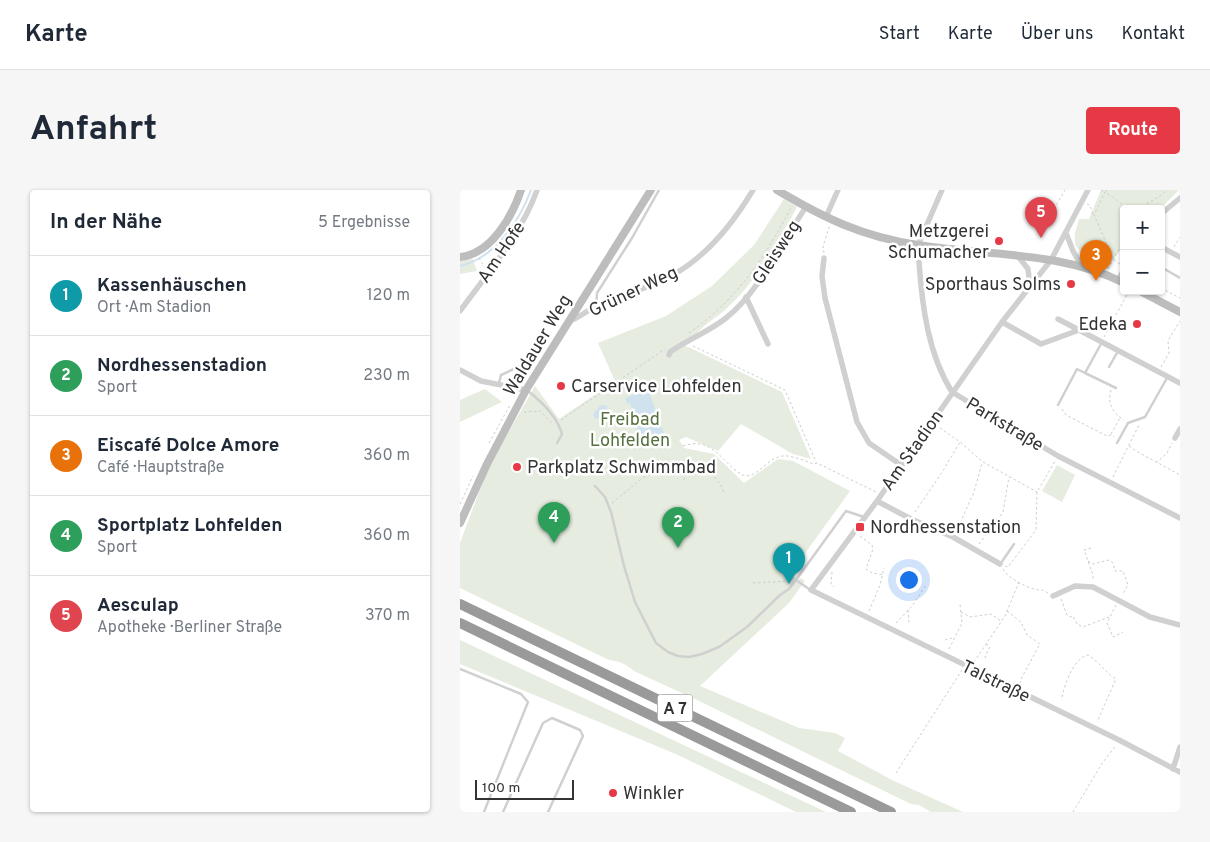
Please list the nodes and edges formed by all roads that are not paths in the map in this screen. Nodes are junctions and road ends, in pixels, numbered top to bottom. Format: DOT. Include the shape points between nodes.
graph roads {
  1 [pos="520,190"];
  2 [pos="537,190"];
  3 [pos="651,190"];
  4 [pos="659,190"];
  5 [pos="753,190"];
  6 [pos="777,190"];
  7 [pos="838,190"];
  8 [pos="942,190"];
  9 [pos="1088,190"];
  10 [pos="1180,198"];
  11 [pos="806,207"];
  12 [pos="1165,211"];
  13 [pos="829,219"];
  14 [pos="1066,233"];
  15 [pos="918,245"];
  16 [pos="1165,249"];
  17 [pos="1018,256"];
  18 [pos="460,257"];
  19 [pos="1180,257"];
  20 [pos="824,258"];
  21 [pos="1051,260"];
  22 [pos="919,262"];
  23 [pos="1082,267"];
  24 [pos="1165,269"];
  25 [pos="1180,278"];
  26 [pos="1120,281"];
  27 [pos="1030,286"];
  28 [pos="1148,295"];
  29 [pos="746,297"];
  30 [pos="596,306"];
  31 [pos="460,311"];
  32 [pos="1180,312"];
  33 [pos="1058,319"];
  34 [pos="568,321"];
  35 [pos="1002,322"];
  36 [pos="1079,330"];
  37 [pos="1102,342"];
  38 [pos="768,344"];
  39 [pos="1118,351"];
  40 [pos="669,356"];
  41 [pos="531,361"];
  42 [pos="1109,367"];
  43 [pos="460,370"];
  44 [pos="1085,373"];
  45 [pos="1168,376"];
  46 [pos="1180,383"];
  47 [pos="499,384"];
  48 [pos="1114,387"];
  49 [pos="526,390"];
  50 [pos="952,392"];
  51 [pos="1058,405"];
  52 [pos="1180,429"];
  53 [pos="1175,438"];
  54 [pos="557,443"];
  55 [pos="1117,443"];
  56 [pos="901,466"];
  57 [pos="595,486"];
  58 [pos="877,501"];
  59 [pos="864,517"];
  60 [pos="1180,518"];
  61 [pos="460,523"];
  62 [pos="1014,544"];
  63 [pos="1000,564"];
  64 [pos="796,580"];
  65 [pos="811,590"];
  66 [pos="1056,595"];
  67 [pos="460,604"];
  68 [pos="460,623"];
  69 [pos="1180,625"];
  70 [pos="460,669"];
  71 [pos="1180,747"];
  72 [pos="1173,768"];
  73 [pos="1180,772"];
  74 [pos="484,812"];
  75 [pos="503,812"];
  76 [pos="548,812"];
  77 [pos="852,812"];
  78 [pos="891,812"];
  1 -- 18 [label="main road" via="512,215 502,228 476,254"];
  2 -- 31 [label="street, Am Hofe" via="519,228"];
  3 -- 34 [label="main road, Waldauer Weg"];
  4 -- 30 [label="lane" via="597,293"];
  5 -- 30 [label="street, Grüner Weg" via="729,226 696,259 648,287"];
  6 -- 11 [label="main road"];
  7 -- 13 [label="street"];
  8 -- 15 [label="street"];
  9 -- 14 [label="street, Am Stadion"];
  10 -- 12 [label="street"];
  11 -- 13 [label="main road"];
  11 -- 29 [label="street, Gleisweg"];
  13 -- 15 [label="main road" via="871,235"];
  14 -- 21 [label="street, Am Stadion"];
  14 -- 23 [label="street"];
  15 -- 17 [label="main road"];
  16 -- 19 [label="street"];
  17 -- 21 [label="main road"];
  17 -- 27 [label="street" via="1028,269"];
  20 -- 56 [label="street" via="825,298 857,422 869,443"];
  21 -- 23 [label="main road"];
  21 -- 27 [label="street, Am Stadion"];
  22 -- 50 [label="street, Parkstraße" via="925,314 936,360"];
  23 -- 26 [label="main road"];
  24 -- 25 [label="lane"];
  27 -- 35 [label="street, Am Stadion"];
  28 -- 32 [label="main road"];
  29 -- 38 [label="street, Gleisweg"];
  29 -- 40 [label="street, Gleisweg" via="726,319 685,342"];
  30 -- 34 [label="street, Grüner Weg"];
  33 -- 36 [label="street"];
  34 -- 49 [label="main road, Waldauer Weg"];
  35 -- 36 [label="street" via="1041,344"];
  35 -- 50 [label="street, Am Stadion"];
  36 -- 37 [label="street"];
  37 -- 39 [label="street"];
  37 -- 44 [label="lane"];
  39 -- 42 [label="lane"];
  39 -- 45 [label="street"];
  41 -- 47 [label="lane" via="501,375"];
  43 -- 47 [label="street" via="481,381"];
  44 -- 48 [label="lane"];
  44 -- 51 [label="lane" via="1077,369"];
  45 -- 46 [label="street"];
  45 -- 55 [label="lane" via="1146,417 1128,423"];
  47 -- 49 [label="street"];
  49 -- 54 [label="lane" via="549,410 557,422 562,434"];
  49 -- 61 [label="main road, Waldauer Weg"];
  50 -- 56 [label="street, Am Stadion"];
  50 -- 60 [label="street, Parkstraße" via="1058,456"];
  52 -- 53 [label="street"];
  56 -- 58 [label="street, Am Stadion"];
  57 -- 64 [label="lane" via="606,497 635,602 656,644 673,655 694,656 728,642"];
  58 -- 59 [label="street, Am Stadion"];
  58 -- 63 [label="street" via="954,537"];
  59 -- 64 [label="lane" via="846,511"];
  59 -- 65 [label="street, Am Stadion"];
  62 -- 63 [label="lane"];
  64 -- 65 [label="lane"];
  65 -- 72 [label="street, Talstraße"];
  66 -- 69 [label="street" via="1075,586 1093,587 1150,617"];
  67 -- 78 [label="highway, A 7"];
  68 -- 77 [label="highway, A 7"];
  70 -- 74 [label="lane" via="521,694 528,702"];
  71 -- 72 [label="street"];
  72 -- 73 [label="street, Talstraße"];
  75 -- 76 [label="lane" via="543,724 552,718 580,730 583,736"];
}
